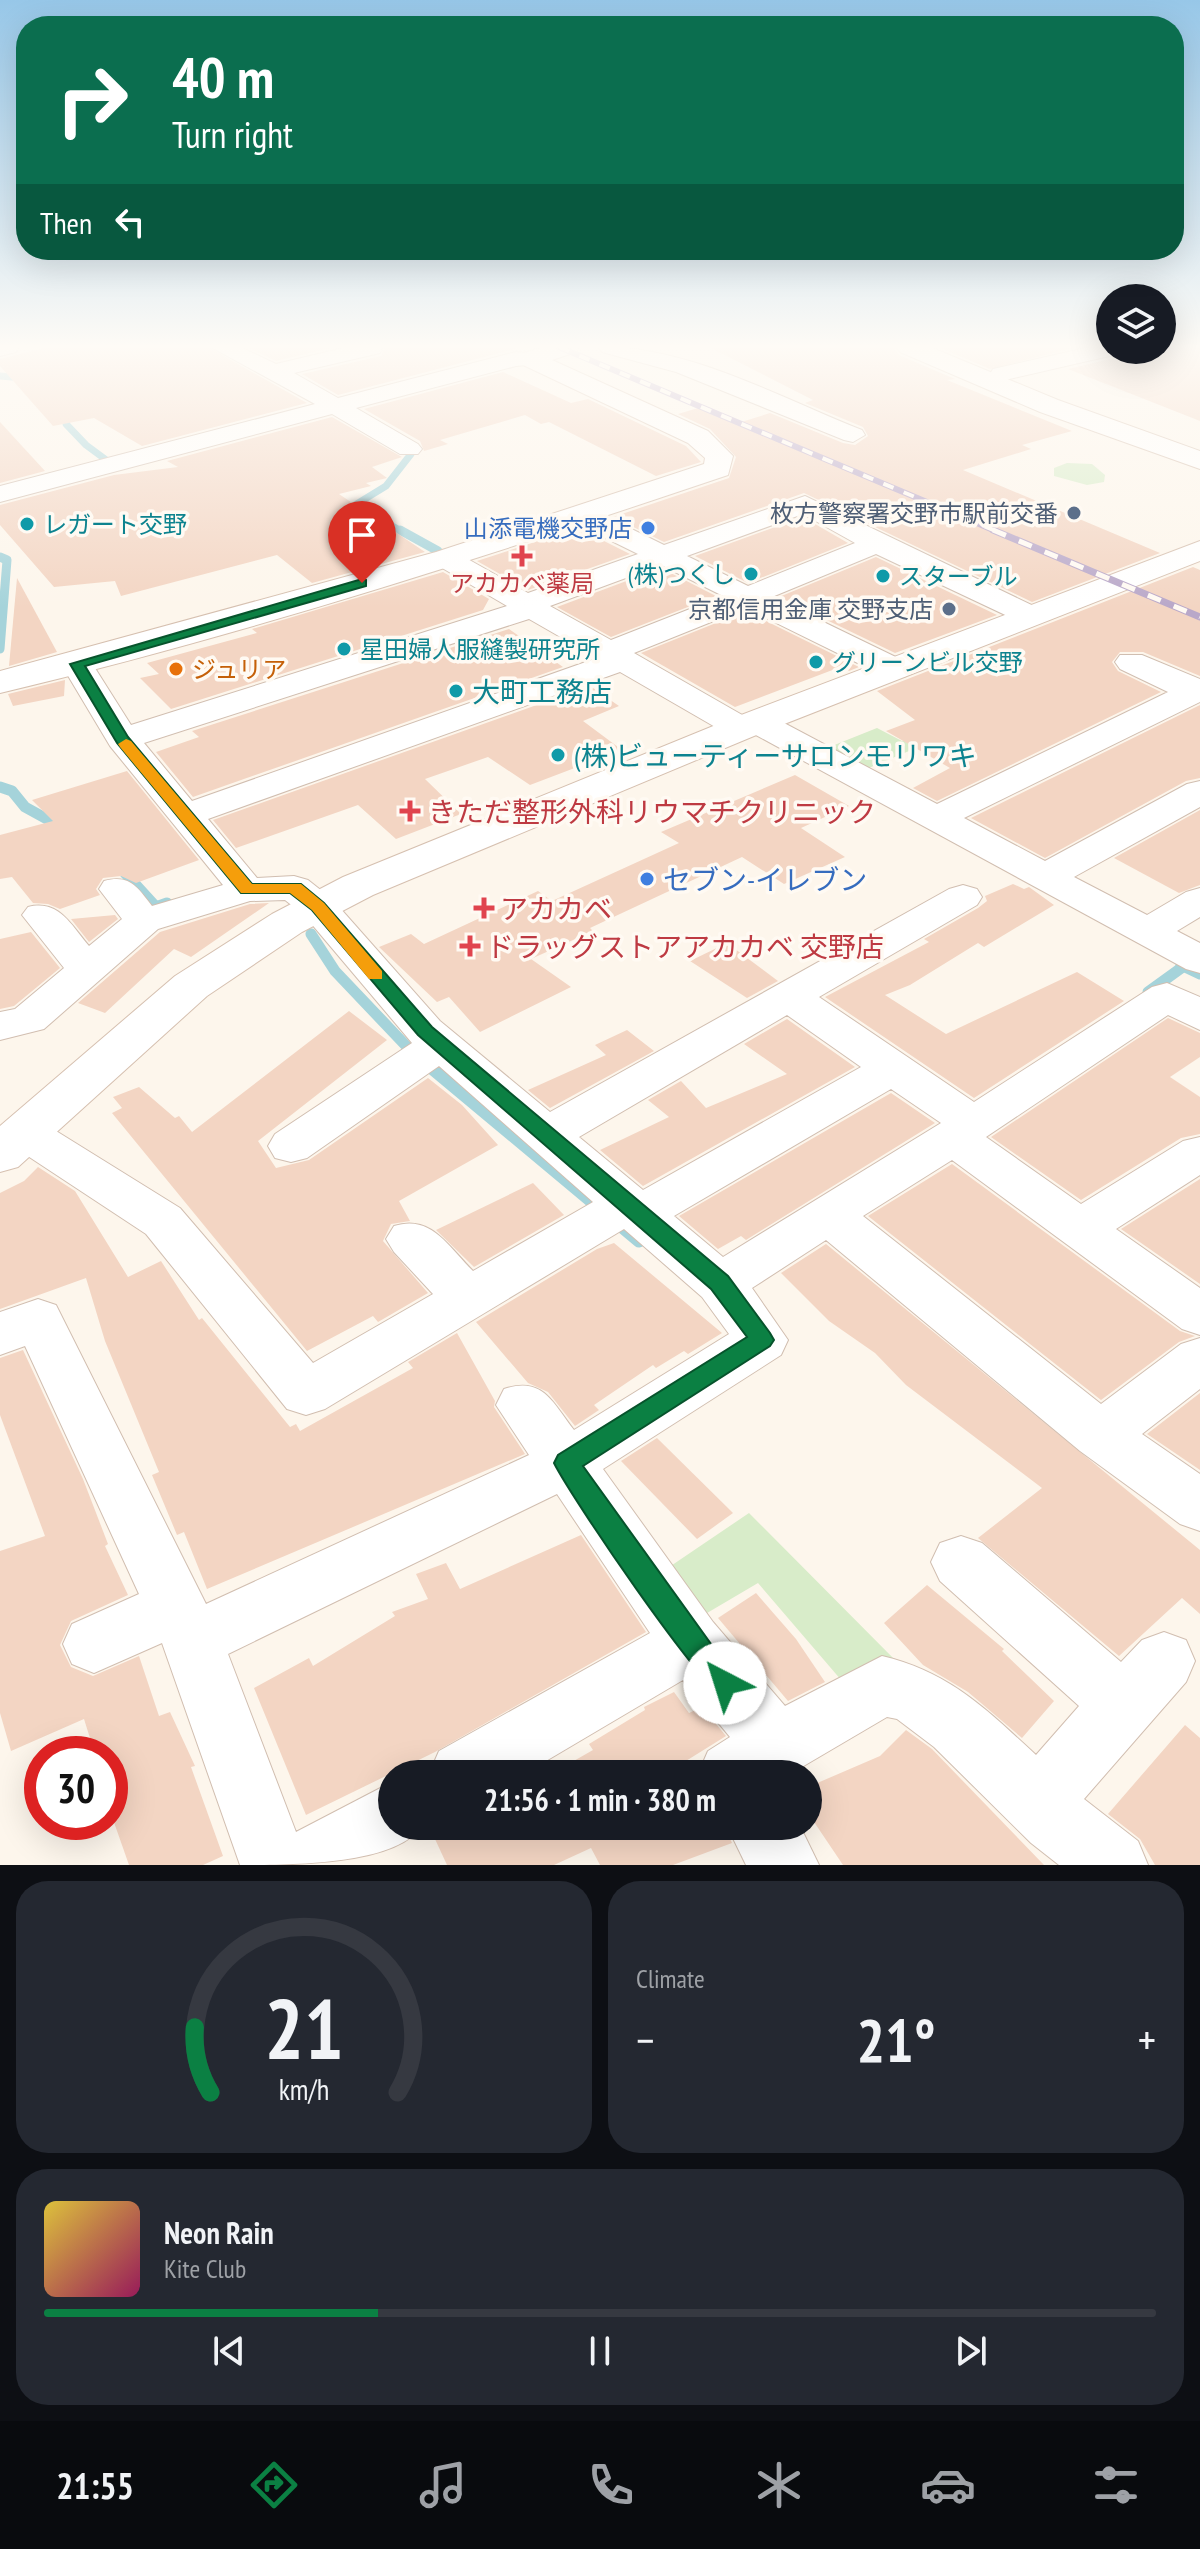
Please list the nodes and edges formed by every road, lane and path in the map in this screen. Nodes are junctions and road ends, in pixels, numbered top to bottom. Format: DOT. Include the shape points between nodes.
graph roads {
  1 [pos="226,434"];
  2 [pos="382,434"];
  3 [pos="692,434"];
  4 [pos="1126,434"];
  5 [pos="409,449"];
  6 [pos="1200,461"];
  7 [pos="0,494"];
  8 [pos="583,516"];
  9 [pos="877,544"];
  10 [pos="1200,550"];
  11 [pos="663,555"];
  12 [pos="447,559"];
  13 [pos="748,597"];
  14 [pos="534,604"];
  15 [pos="1031,616"];
  16 [pos="620,655"];
  17 [pos="1131,662"];
  18 [pos="77,664"];
  19 [pos="895,669"];
  20 [pos="0,682"];
  21 [pos="1197,690"];
  22 [pos="749,725"];
  23 [pos="122,739"];
  24 [pos="1200,792"];
  25 [pos="183,816"];
  26 [pos="936,818"];
  27 [pos="1045,877"];
  28 [pos="118,889"];
  29 [pos="247,890"];
  30 [pos="963,897"];
  31 [pos="1200,900"];
  32 [pos="318,907"];
  33 [pos="42,915"];
  34 [pos="144,921"];
  35 [pos="1148,932"];
  36 [pos="1200,960"];
  37 [pos="87,970"];
  38 [pos="788,996"];
  39 [pos="1200,1016"];
  40 [pos="0,1026"];
  41 [pos="440,1045"];
  42 [pos="893,1068"];
  43 [pos="958,1120"];
  44 [pos="546,1135"];
  45 [pos="12,1143"];
  46 [pos="291,1146"];
  47 [pos="1200,1153"];
  48 [pos="619,1214"];
  49 [pos="828,1215"];
  50 [pos="1080,1228"];
  51 [pos="411,1239"];
  52 [pos="707,1272"];
  53 [pos="468,1298"];
  54 [pos="1200,1315"];
  55 [pos="0,1334"];
  56 [pos="1200,1359"];
  57 [pos="523,1405"];
  58 [pos="1100,1435"];
  59 [pos="567,1463"];
  60 [pos="1200,1506"];
  61 [pos="961,1562"];
  62 [pos="184,1624"];
  63 [pos="691,1642"];
  64 [pos="94,1644"];
  65 [pos="486,1760"];
  66 [pos="754,1760"];
  67 [pos="1038,1803"];
  68 [pos="378,1823"];
  69 [pos="770,1840"];
  70 [pos="274,1865"];
  71 [pos="305,1865"];
  72 [pos="785,1865"];
  73 [pos="1114,1865"];
  1 -- 7 [label="street"];
  2 -- 5 [label="street"];
  3 -- 8 [label="street" via="719,456 718,469"];
  4 -- 6 [label="street"];
  8 -- 11 [label="street"];
  8 -- 12 [label="street"];
  9 -- 11 [label="street" via="805,504"];
  9 -- 13 [label="street"];
  9 -- 15 [label="street"];
  10 -- 15 [label="street"];
  11 -- 13 [label="street"];
  11 -- 14 [label="street"];
  12 -- 14 [label="street"];
  12 -- 18 [label="street"];
  13 -- 16 [label="street"];
  13 -- 19 [label="street"];
  14 -- 16 [label="street"];
  14 -- 23 [label="street"];
  15 -- 19 [label="street"];
  16 -- 22 [label="street"];
  16 -- 25 [label="street"];
  17 -- 21 [label="street"];
  18 -- 20 [label="street"];
  18 -- 23 [label="street"];
  19 -- 22 [label="street"];
  21 -- 26 [label="street"];
  22 -- 26 [label="street"];
  22 -- 32 [label="street"];
  23 -- 25 [label="street"];
  24 -- 27 [label="street"];
  25 -- 29 [label="street"];
  26 -- 27 [label="street"];
  27 -- 35 [label="street"];
  28 -- 34 [label="street"];
  29 -- 32 [label="street" via="294,888"];
  29 -- 34 [label="street"];
  30 -- 38 [label="street"];
  31 -- 35 [label="street"];
  32 -- 41 [label="street"];
  32 -- 45 [label="street" via="191,986"];
  33 -- 37 [label="street"];
  34 -- 37 [label="street"];
  35 -- 36 [label="street"];
  37 -- 40 [label="street" via="29,1019"];
  38 -- 42 [label="street"];
  38 -- 44 [label="street"];
  39 -- 43 [label="street" via="1167,996"];
  41 -- 44 [label="street"];
  41 -- 46 [label="street"];
  42 -- 43 [label="street"];
  42 -- 48 [label="street"];
  43 -- 49 [label="street"];
  43 -- 50 [label="street"];
  44 -- 48 [label="street"];
  45 -- 53 [label="street" via="163,1221 306,1393"];
  47 -- 50 [label="street"];
  48 -- 52 [label="street"];
  48 -- 53 [label="street"];
  49 -- 52 [label="street"];
  49 -- 58 [label="street"];
  50 -- 54 [label="street"];
  51 -- 53 [label="street"];
  52 -- 59 [label="street" via="762,1340"];
  55 -- 62 [label="street" via="38,1319"];
  56 -- 58 [label="street"];
  57 -- 59 [label="street"];
  58 -- 60 [label="street"];
  59 -- 62 [label="street"];
  59 -- 63 [label="street"];
  61 -- 67 [label="street" via="1144,1683"];
  62 -- 64 [label="street"];
  62 -- 70 [label="street"];
  63 -- 65 [label="street"];
  63 -- 66 [label="street"];
  66 -- 67 [label="street" via="882,1686 912,1693 957,1725"];
  67 -- 73 [label="street"];
  68 -- 71 [label="street"];
  69 -- 72 [label="street"];
}
